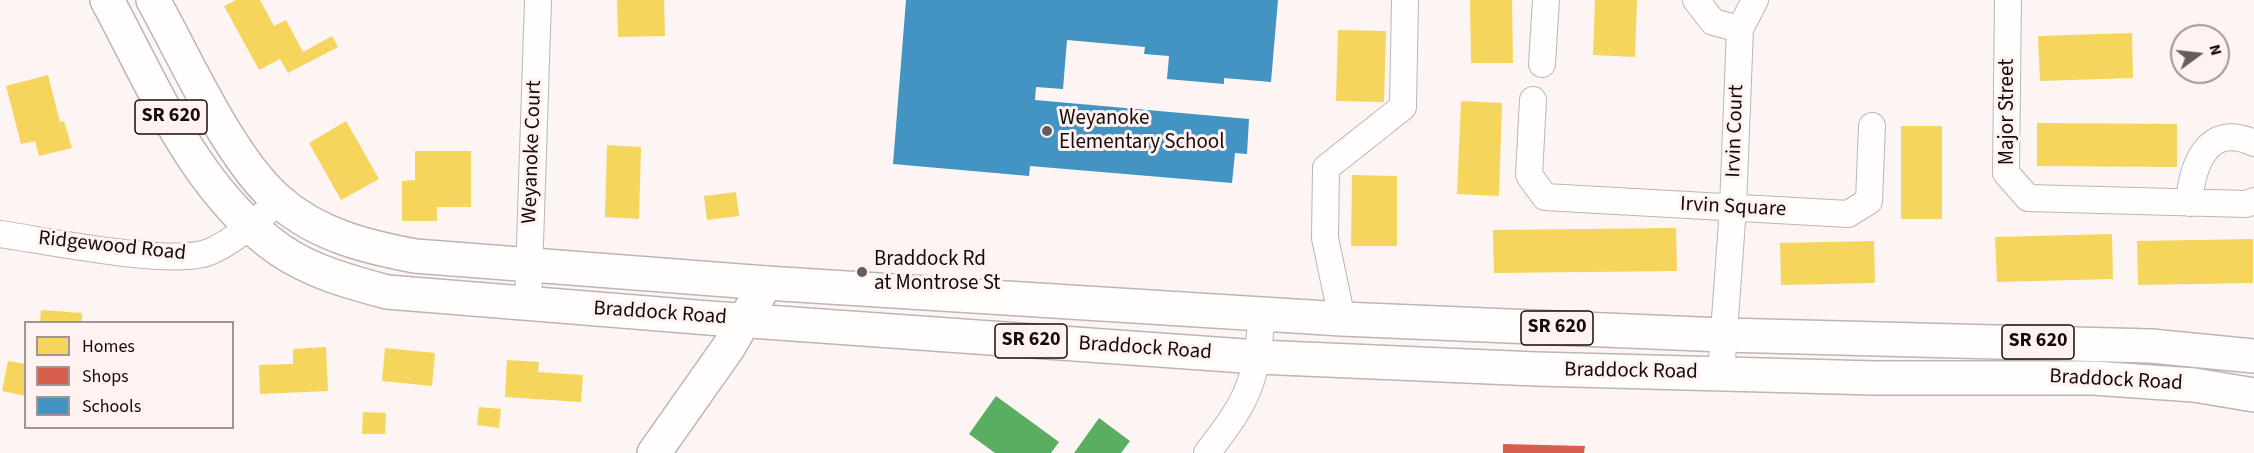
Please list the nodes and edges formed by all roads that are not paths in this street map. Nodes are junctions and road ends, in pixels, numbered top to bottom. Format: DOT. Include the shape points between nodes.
graph roads {
  1 [pos="107,0"];
  2 [pos="153,0"];
  3 [pos="538,0"];
  4 [pos="1405,0"];
  5 [pos="1546,0"];
  6 [pos="1696,0"];
  7 [pos="1755,0"];
  8 [pos="2008,0"];
  9 [pos="1740,29"];
  10 [pos="1542,64"];
  11 [pos="1533,100"];
  12 [pos="1872,126"];
  13 [pos="2254,143"];
  14 [pos="2254,201"];
  15 [pos="279,202"];
  16 [pos="2189,203"];
  17 [pos="1733,207"];
  18 [pos="249,225"];
  19 [pos="0,234"];
  20 [pos="529,263"];
  21 [pos="766,283"];
  22 [pos="528,304"];
  23 [pos="1262,314"];
  24 [pos="1342,319"];
  25 [pos="744,320"];
  26 [pos="1724,335"];
  27 [pos="2254,356"];
  28 [pos="1258,357"];
  29 [pos="1721,374"];
  30 [pos="2254,395"];
  31 [pos="654,453"];
  32 [pos="1207,453"];
  1 -- 18 [label="main road, Braddock Road / SR 620" via="185,143 208,178"];
  2 -- 15 [label="main road, Braddock Road / SR 620" via="240,155"];
  3 -- 20 [label="street, Weyanoke Court"];
  4 -- 24 [label="street" via="1403,107 1326,168 1325,238"];
  5 -- 10 [label="street"];
  6 -- 9 [label="street" via="1713,22"];
  7 -- 9 [label="street, Irvin Court"];
  8 -- 16 [label="street, Major Street" via="2006,173 2028,198"];
  9 -- 17 [label="street, Irvin Court"];
  11 -- 17 [label="street, Irvin Square" via="1529,175 1545,197"];
  12 -- 17 [label="street, Irvin Square" via="1869,201 1848,214"];
  13 -- 16 [label="street" via="2242,138 2227,139 2202,153 2194,168"];
  14 -- 16 [label="street, Major Street"];
  15 -- 18 [label="street, Ridgewood Road"];
  15 -- 20 [label="main road, Braddock Road / SR 620" via="340,237 371,248 415,256"];
  17 -- 26 [label="street, Irvin Court"];
  18 -- 19 [label="street, Ridgewood Road" via="208,252 191,257 109,251"];
  18 -- 22 [label="main road, Braddock Road / SR 620" via="281,250 342,280 387,292"];
  20 -- 21 [label="main road, Braddock Road / SR 620"];
  20 -- 22 [label="street, Weyanoke Court"];
  21 -- 23 [label="main road, Braddock Road / SR 620"];
  21 -- 25 [label="main road"];
  22 -- 25 [label="main road, Braddock Road / SR 620"];
  23 -- 24 [label="main road, Braddock Road / SR 620"];
  23 -- 28 [label="street"];
  24 -- 26 [label="main road, Braddock Road / SR 620"];
  25 -- 28 [label="main road, Braddock Road / SR 620"];
  25 -- 31 [label="main road"];
  26 -- 27 [label="main road, Braddock Road / SR 620" via="2151,346"];
  26 -- 29 [label="street, Irvin Court"];
  28 -- 29 [label="main road, Braddock Road / SR 620"];
  28 -- 32 [label="street" via="1247,397"];
  29 -- 30 [label="main road, Braddock Road / SR 620" via="2144,380"];
}
